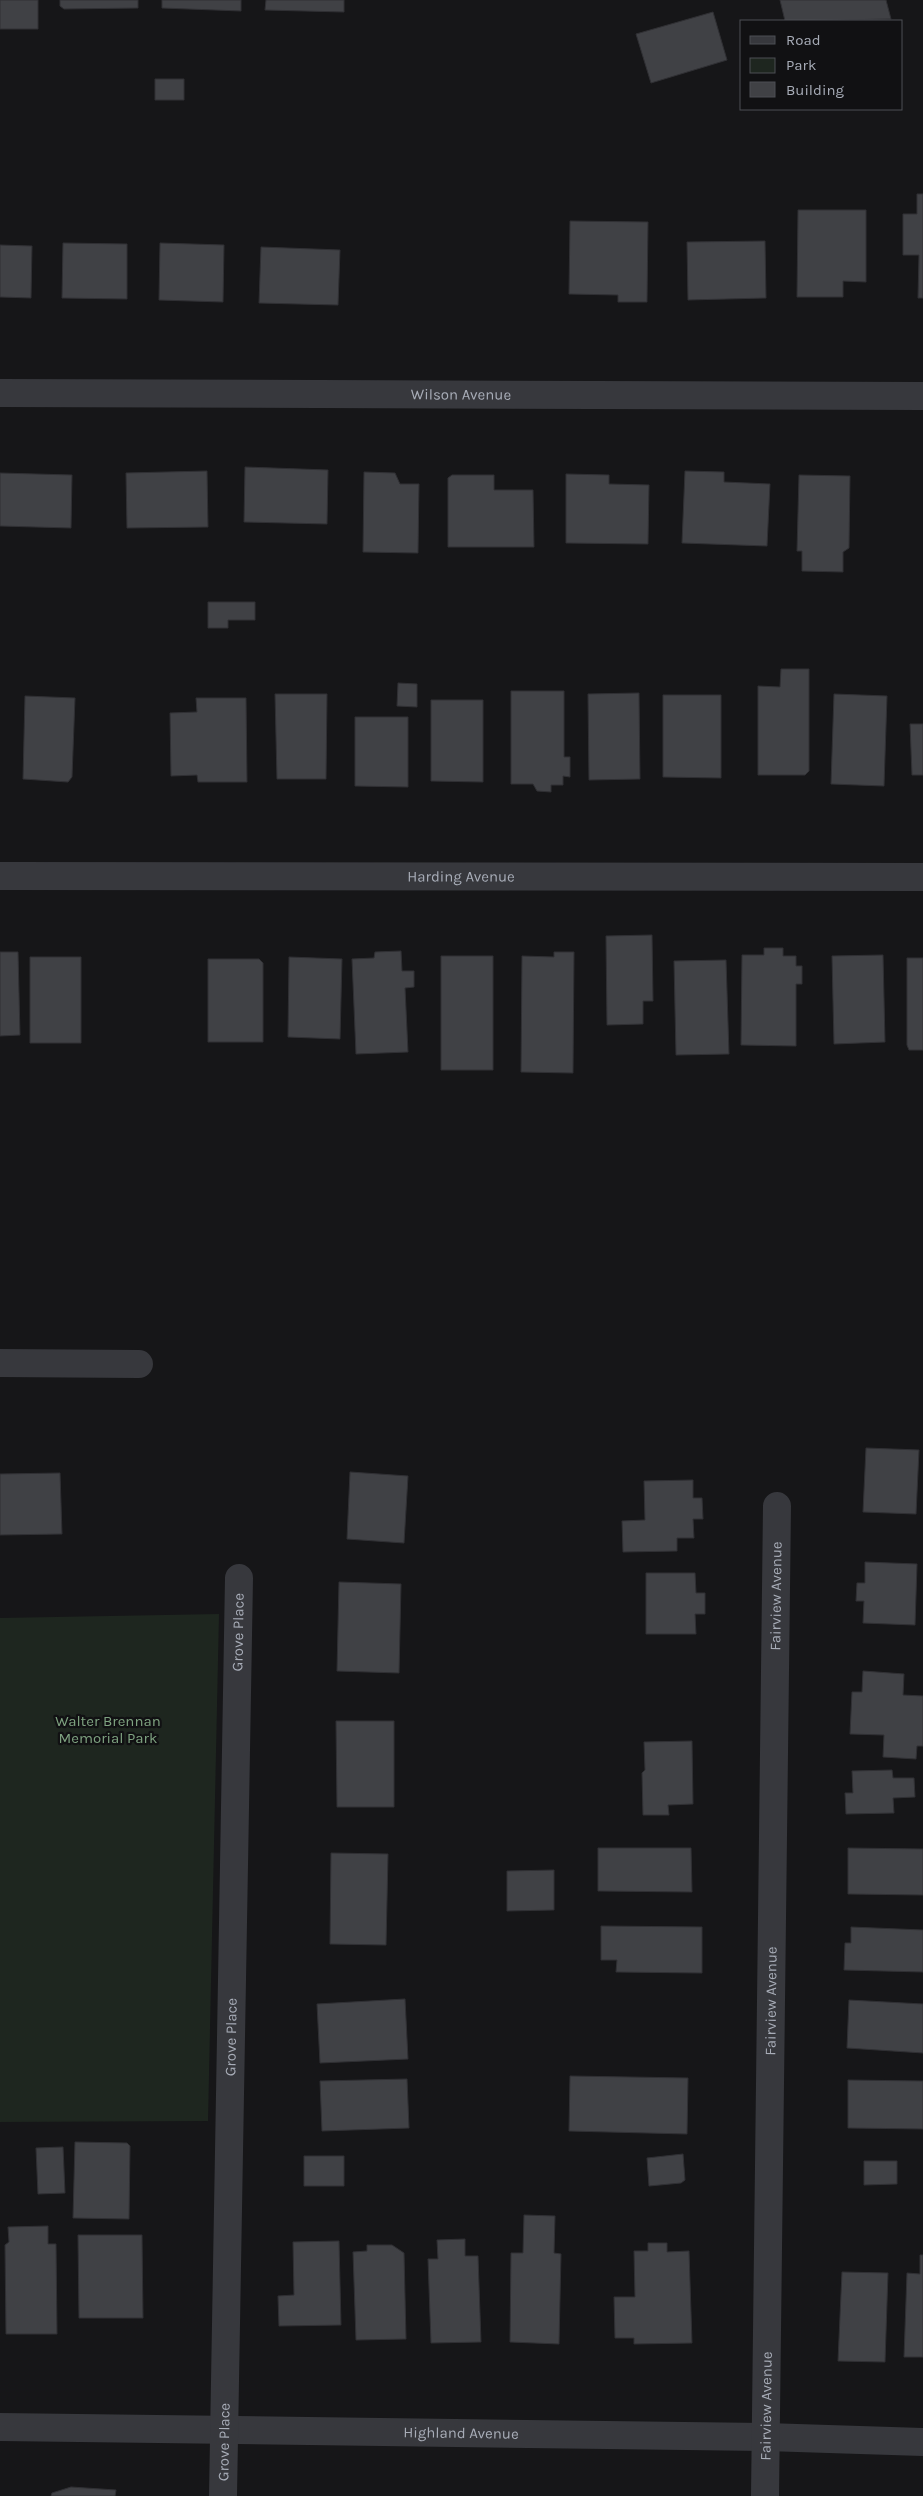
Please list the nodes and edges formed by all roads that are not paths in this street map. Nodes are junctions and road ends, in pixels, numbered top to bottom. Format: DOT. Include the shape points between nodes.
graph roads {
  1 [pos="0,393"];
  2 [pos="923,396"];
  3 [pos="0,876"];
  4 [pos="923,878"];
  5 [pos="0,1363"];
  6 [pos="139,1364"];
  7 [pos="777,1506"];
  8 [pos="239,1578"];
  9 [pos="0,2427"];
  10 [pos="225,2430"];
  11 [pos="766,2437"];
  12 [pos="923,2442"];
  13 [pos="223,2496"];
  14 [pos="765,2496"];
  1 -- 2 [label="street, Wilson Avenue"];
  3 -- 4 [label="street, Harding Avenue"];
  5 -- 6 [label="street"];
  7 -- 11 [label="street, Fairview Avenue"];
  8 -- 10 [label="street, Grove Place"];
  9 -- 10 [label="street, Highland Avenue"];
  10 -- 11 [label="street, Highland Avenue"];
  10 -- 13 [label="street, Grove Place"];
  11 -- 12 [label="street, Highland Avenue"];
  11 -- 14 [label="street, Fairview Avenue"];
}
